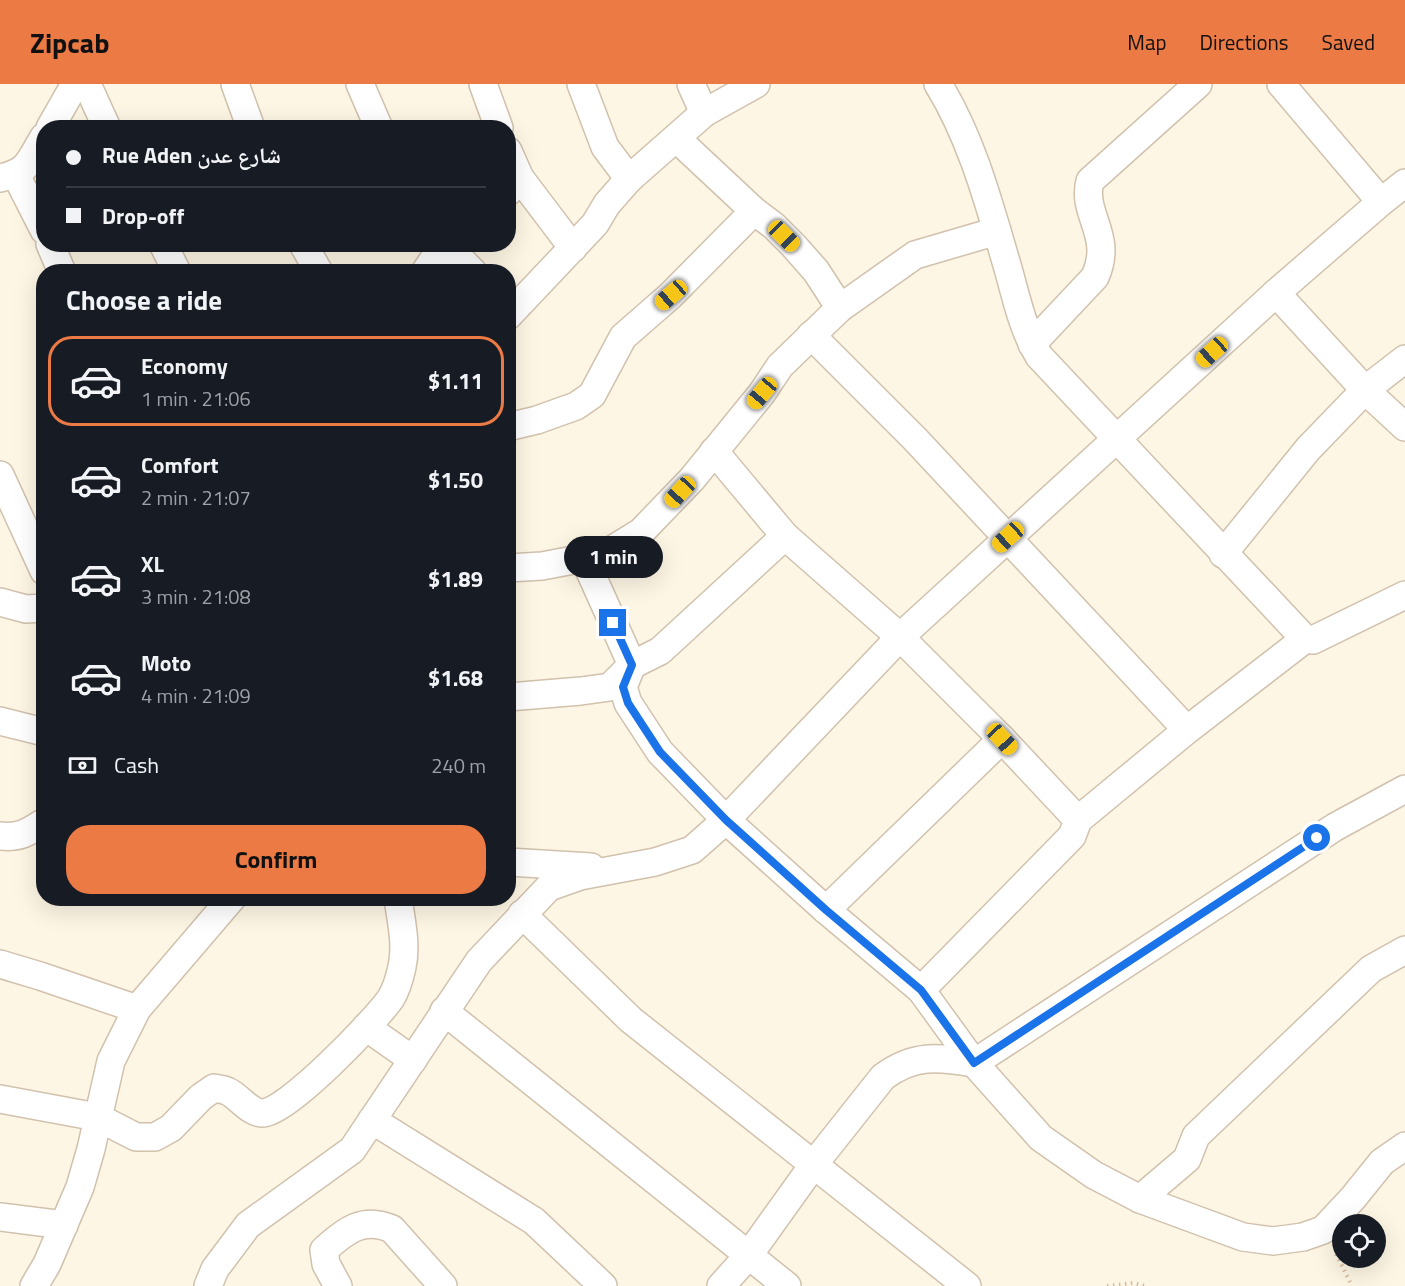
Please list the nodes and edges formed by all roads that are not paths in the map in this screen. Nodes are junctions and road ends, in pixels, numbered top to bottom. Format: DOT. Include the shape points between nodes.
graph roads {
  1 [pos="75,84"];
  2 [pos="87,84"];
  3 [pos="235,84"];
  4 [pos="360,84"];
  5 [pos="483,84"];
  6 [pos="581,84"];
  7 [pos="691,84"];
  8 [pos="756,84"];
  9 [pos="938,84"];
  10 [pos="1198,84"];
  11 [pos="1281,84"];
  12 [pos="704,113"];
  13 [pos="55,120"];
  14 [pos="103,120"];
  15 [pos="248,120"];
  16 [pos="376,120"];
  17 [pos="496,120"];
  18 [pos="676,138"];
  19 [pos="36,151"];
  20 [pos="8,176"];
  21 [pos="629,179"];
  22 [pos="1405,183"];
  23 [pos="516,186"];
  24 [pos="1381,202"];
  25 [pos="754,211"];
  26 [pos="36,218"];
  27 [pos="997,231"];
  28 [pos="573,248"];
  29 [pos="452,252"];
  30 [pos="465,264"];
  31 [pos="1276,292"];
  32 [pos="516,305"];
  33 [pos="840,308"];
  34 [pos="811,335"];
  35 [pos="1032,344"];
  36 [pos="1405,359"];
  37 [pos="1365,390"];
  38 [pos="516,425"];
  39 [pos="1405,427"];
  40 [pos="1116,440"];
  41 [pos="714,451"];
  42 [pos="0,475"];
  43 [pos="785,536"];
  44 [pos="1008,537"];
  45 [pos="36,554"];
  46 [pos="1223,554"];
  47 [pos="584,558"];
  48 [pos="516,568"];
  49 [pos="1405,595"];
  50 [pos="0,602"];
  51 [pos="36,608"];
  52 [pos="900,637"];
  53 [pos="1305,639"];
  54 [pos="632,665"];
  55 [pos="516,696"];
  56 [pos="0,721"];
  57 [pos="36,730"];
  58 [pos="1187,730"];
  59 [pos="1002,739"];
  60 [pos="1405,789"];
  61 [pos="726,820"];
  62 [pos="1078,820"];
  63 [pos="36,827"];
  64 [pos="0,836"];
  65 [pos="516,862"];
  66 [pos="616,868"];
  67 [pos="225,906"];
  68 [pos="399,906"];
  69 [pos="826,910"];
  70 [pos="522,914"];
  71 [pos="1405,950"];
  72 [pos="0,964"];
  73 [pos="921,990"];
  74 [pos="137,1009"];
  75 [pos="444,1011"];
  76 [pos="366,1027"];
  77 [pos="413,1060"];
  78 [pos="974,1063"];
  79 [pos="0,1098"];
  80 [pos="97,1116"];
  81 [pos="372,1120"];
  82 [pos="1405,1146"];
  83 [pos="814,1164"];
  84 [pos="1140,1199"];
  85 [pos="0,1217"];
  86 [pos="64,1224"];
  87 [pos="748,1256"];
  88 [pos="34,1286"];
  89 [pos="208,1286"];
  90 [pos="338,1286"];
  91 [pos="443,1286"];
  92 [pos="603,1286"];
  93 [pos="721,1286"];
  94 [pos="787,1286"];
  95 [pos="967,1286"];
  1 -- 13 [label="street"];
  2 -- 14 [label="street"];
  3 -- 15 [label="street"];
  4 -- 16 [label="street"];
  5 -- 17 [label="street"];
  6 -- 21 [label="street" via="605,147"];
  7 -- 12 [label="street"];
  8 -- 12 [label="street"];
  9 -- 27 [label="street" via="964,133"];
  10 -- 35 [label="street" via="1090,181 1088,191 1102,242 1099,269"];
  11 -- 24 [label="street"];
  12 -- 18 [label="street"];
  18 -- 21 [label="street"];
  18 -- 25 [label="street"];
  19 -- 20 [label="street" via="25,169"];
  20 -- 26 [label="street"];
  21 -- 28 [label="street"];
  22 -- 24 [label="street"];
  23 -- 28 [label="street"];
  24 -- 31 [label="street"];
  25 -- 33 [label="street" via="774,226 816,271"];
  25 -- 38 [label="street" via="671,295 623,337 591,396 576,406"];
  27 -- 33 [label="street" via="915,255"];
  27 -- 35 [label="street"];
  28 -- 32 [label="street"];
  29 -- 30 [label="street"];
  31 -- 37 [label="street"];
  31 -- 40 [label="street"];
  33 -- 34 [label="street"];
  34 -- 41 [label="street" via="780,366"];
  34 -- 44 [label="street"];
  35 -- 40 [label="street" via="1044,363"];
  36 -- 37 [label="street"];
  37 -- 39 [label="street"];
  37 -- 46 [label="street" via="1308,449"];
  40 -- 44 [label="street"];
  40 -- 46 [label="street"];
  41 -- 43 [label="street"];
  41 -- 47 [label="street" via="641,532 610,551"];
  42 -- 45 [label="street"];
  43 -- 52 [label="street"];
  43 -- 54 [label="street" via="660,651"];
  44 -- 52 [label="street"];
  44 -- 58 [label="street"];
  46 -- 53 [label="street"];
  47 -- 48 [label="street"];
  47 -- 54 [label="street"];
  49 -- 53 [label="street"];
  50 -- 51 [label="street"];
  52 -- 59 [label="street"];
  52 -- 61 [label="street"];
  53 -- 58 [label="street"];
  54 -- 55 [label="street" via="610,687"];
  54 -- 61 [label="street" via="623,687 628,703 660,752"];
  56 -- 57 [label="street"];
  58 -- 62 [label="street"];
  59 -- 62 [label="street"];
  59 -- 69 [label="street"];
  60 -- 78 [label="street" via="1335,827"];
  61 -- 66 [label="street" via="692,850 655,862"];
  61 -- 69 [label="street"];
  62 -- 73 [label="street" via="1072,836"];
  63 -- 64 [label="street" via="14,838"];
  65 -- 66 [label="street"];
  66 -- 70 [label="street" via="549,887"];
  67 -- 74 [label="street"];
  68 -- 76 [label="street" via="403,966 392,996"];
  69 -- 73 [label="street"];
  70 -- 75 [label="street" via="479,961"];
  70 -- 83 [label="street" via="631,1020"];
  71 -- 84 [label="street" via="1371,969 1196,1136 1187,1159"];
  72 -- 74 [label="street"];
  73 -- 78 [label="street"];
  74 -- 80 [label="street" via="111,1061"];
  75 -- 77 [label="street"];
  75 -- 87 [label="street"];
  76 -- 77 [label="street"];
  76 -- 80 [label="street" via="309,1084 273,1111 251,1110 226,1090 214,1088 171,1128 155,1137 136,1137"];
  77 -- 81 [label="street"];
  78 -- 83 [label="street" via="920,1058 896,1067 883,1077"];
  78 -- 84 [label="street" via="1041,1138 1094,1175"];
  79 -- 80 [label="street"];
  80 -- 86 [label="street" via="80,1187"];
  81 -- 89 [label="street" via="352,1150 248,1225"];
  81 -- 92 [label="street" via="534,1221"];
  82 -- 84 [label="street" via="1382,1162 1323,1230 1303,1237 1273,1241 1243,1237"];
  83 -- 87 [label="street"];
  83 -- 95 [label="street"];
  85 -- 86 [label="street"];
  86 -- 88 [label="street"];
  87 -- 93 [label="street"];
  87 -- 94 [label="street"];
  90 -- 91 [label="street" via="326,1264 324,1250 342,1234 367,1223 392,1229"];
}
